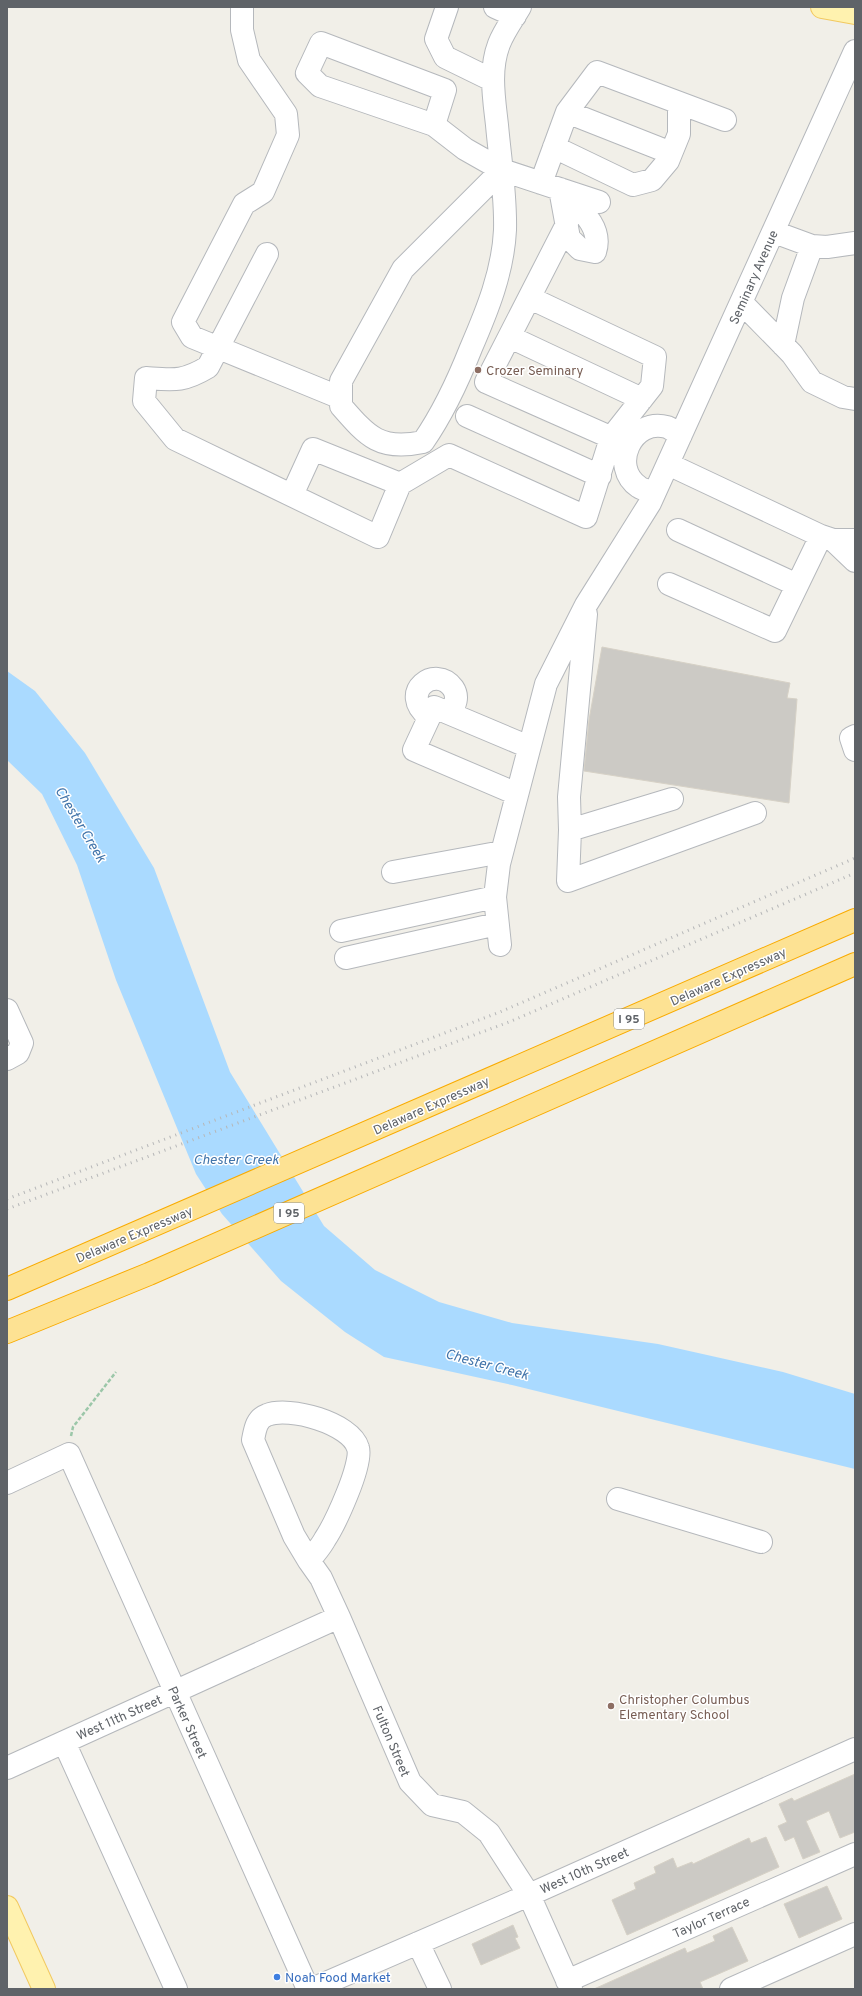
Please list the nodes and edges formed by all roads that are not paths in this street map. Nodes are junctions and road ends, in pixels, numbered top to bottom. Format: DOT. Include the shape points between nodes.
graph roads {
  1 [pos="242,7"];
  2 [pos="447,7"];
  3 [pos="495,7"];
  4 [pos="822,7"];
  5 [pos="517,11"];
  6 [pos="855,13"];
  7 [pos="855,51"];
  8 [pos="850,76"];
  9 [pos="492,80"];
  10 [pos="679,103"];
  11 [pos="567,112"];
  12 [pos="725,120"];
  13 [pos="434,125"];
  14 [pos="554,148"];
  15 [pos="672,153"];
  16 [pos="502,170"];
  17 [pos="550,186"];
  18 [pos="599,202"];
  19 [pos="567,224"];
  20 [pos="774,232"];
  21 [pos="855,243"];
  22 [pos="812,246"];
  23 [pos="267,254"];
  24 [pos="530,298"];
  25 [pos="742,303"];
  26 [pos="510,337"];
  27 [pos="783,345"];
  28 [pos="218,348"];
  29 [pos="341,398"];
  30 [pos="642,399"];
  31 [pos="855,399"];
  32 [pos="467,416"];
  33 [pos="681,435"];
  34 [pos="619,441"];
  35 [pos="668,464"];
  36 [pos="600,476"];
  37 [pos="400,484"];
  38 [pos="292,495"];
  39 [pos="652,498"];
  40 [pos="678,530"];
  41 [pos="827,538"];
  42 [pos="855,540"];
  43 [pos="855,561"];
  44 [pos="669,584"];
  45 [pos="797,585"];
  46 [pos="586,605"];
  47 [pos="450,713"];
  48 [pos="429,717"];
  49 [pos="855,736"];
  50 [pos="529,747"];
  51 [pos="855,750"];
  52 [pos="517,794"];
  53 [pos="672,799"];
  54 [pos="755,812"];
  55 [pos="570,830"];
  56 [pos="502,852"];
  57 [pos="393,872"];
  58 [pos="495,897"];
  59 [pos="855,920"];
  60 [pos="497,924"];
  61 [pos="341,931"];
  62 [pos="500,945"];
  63 [pos="346,958"];
  64 [pos="855,964"];
  65 [pos="7,1010"];
  66 [pos="7,1059"];
  67 [pos="7,1289"];
  68 [pos="7,1332"];
  69 [pos="7,1483"];
  70 [pos="618,1499"];
  71 [pos="761,1542"];
  72 [pos="309,1561"];
  73 [pos="339,1617"];
  74 [pos="174,1692"];
  75 [pos="64,1742"];
  76 [pos="855,1749"];
  77 [pos="7,1768"];
  78 [pos="855,1854"];
  79 [pos="529,1895"];
  80 [pos="7,1907"];
  81 [pos="855,1934"];
  82 [pos="418,1943"];
  83 [pos="569,1985"];
  84 [pos="44,1989"];
  85 [pos="176,1989"];
  86 [pos="308,1989"];
  87 [pos="312,1989"];
  88 [pos="440,1989"];
  89 [pos="731,1989"];
  1 -- 28 [label="street" via="242,30 249,60 286,114 288,136 263,192 244,204 183,322 192,337"];
  2 -- 9 [label="street" via="436,39 445,57"];
  3 -- 5 [label="street"];
  4 -- 6 [label="main road"];
  5 -- 9 [label="street" via="499,44"];
  7 -- 8 [label="street, Seminary Avenue"];
  8 -- 20 [label="street, Seminary Avenue"];
  9 -- 16 [label="street"];
  10 -- 11 [label="street" via="597,72"];
  10 -- 12 [label="street"];
  10 -- 15 [label="street" via="679,134"];
  11 -- 14 [label="street"];
  11 -- 15 [label="street"];
  13 -- 13 [label="street" via="445,90 321,43 307,73 320,86"];
  13 -- 16 [label="street" via="465,149"];
  14 -- 15 [label="street" via="633,185 652,180"];
  14 -- 17 [label="street"];
  16 -- 17 [label="street"];
  16 -- 29 [label="street" via="403,269 341,381"];
  16 -- 29 [label="street" via="505,230 500,267 489,308 438,420 423,442 404,446 384,444 362,431 341,406"];
  17 -- 18 [label="street"];
  17 -- 19 [label="street"];
  17 -- 19 [label="street" via="594,225 597,243 595,252 580,249 569,238"];
  19 -- 24 [label="street"];
  20 -- 22 [label="street"];
  20 -- 25 [label="street, Seminary Avenue"];
  21 -- 22 [label="street" via="827,247"];
  22 -- 27 [label="street" via="793,298"];
  23 -- 28 [label="street"];
  24 -- 26 [label="street"];
  24 -- 30 [label="street" via="655,357 652,386"];
  25 -- 27 [label="street"];
  25 -- 33 [label="street, Seminary Avenue"];
  26 -- 30 [label="street"];
  26 -- 34 [label="street" via="486,382"];
  27 -- 31 [label="street" via="812,382 843,397"];
  28 -- 29 [label="street"];
  28 -- 38 [label="street" via="208,367 192,376 176,380 146,378 144,402 175,438"];
  30 -- 34 [label="street"];
  32 -- 36 [label="street"];
  33 -- 34 [label="street" via="667,427 652,426"];
  33 -- 35 [label="street, Seminary Avenue"];
  34 -- 36 [label="street"];
  34 -- 39 [label="street" via="629,476"];
  35 -- 39 [label="street, Seminary Avenue"];
  35 -- 41 [label="street"];
  36 -- 37 [label="street" via="586,517 449,455"];
  37 -- 38 [label="street" via="313,449"];
  37 -- 38 [label="street" via="378,537"];
  39 -- 46 [label="street, Seminary Avenue"];
  40 -- 45 [label="street"];
  41 -- 42 [label="street"];
  41 -- 43 [label="street"];
  41 -- 45 [label="street"];
  44 -- 45 [label="street" via="775,631"];
  46 -- 50 [label="street, Seminary Avenue" via="546,684"];
  46 -- 55 [label="street" via="569,797"];
  47 -- 48 [label="street" via="434,707"];
  47 -- 48 [label="street" via="456,704 456,692 449,682 438,678 427,680 419,688 416,699 420,710"];
  47 -- 50 [label="street"];
  48 -- 52 [label="street" via="414,750"];
  49 -- 51 [label="street" via="850,738"];
  50 -- 52 [label="street, Seminary Avenue"];
  52 -- 56 [label="street, Seminary Avenue"];
  53 -- 55 [label="street"];
  54 -- 55 [label="street" via="568,880"];
  56 -- 57 [label="street"];
  56 -- 58 [label="street, Seminary Avenue"];
  58 -- 60 [label="street, Seminary Avenue"];
  58 -- 61 [label="street"];
  59 -- 67 [label="highway, Delaware Expressway / I 95"];
  60 -- 62 [label="street, Seminary Avenue"];
  60 -- 63 [label="street"];
  64 -- 68 [label="highway, I 95" via="149,1274"];
  65 -- 66 [label="street" via="22,1043 18,1053"];
  69 -- 74 [label="street, Parker Street" via="69,1454"];
  70 -- 71 [label="street"];
  72 -- 72 [label="street, Fulton Street" via="337,1518 358,1463 358,1449 352,1437 338,1427 294,1412 266,1415 256,1424 253,1440 294,1536"];
  72 -- 73 [label="street, Fulton Street" via="321,1578"];
  73 -- 74 [label="street, West 11th Street"];
  73 -- 79 [label="street, Fulton Street" via="410,1782 432,1805 463,1812 490,1833"];
  74 -- 75 [label="street, West 11th Street"];
  74 -- 86 [label="street, Parker Street"];
  75 -- 77 [label="street, West 11th Street"];
  75 -- 85 [label="street"];
  76 -- 79 [label="street, West 10th Street"];
  78 -- 83 [label="street, Taylor Terrace"];
  79 -- 82 [label="street, West 10th Street"];
  79 -- 83 [label="street, Fulton Street"];
  80 -- 84 [label="main road"];
  81 -- 89 [label="street"];
  82 -- 87 [label="street, West 10th Street"];
  82 -- 88 [label="street"];
}
